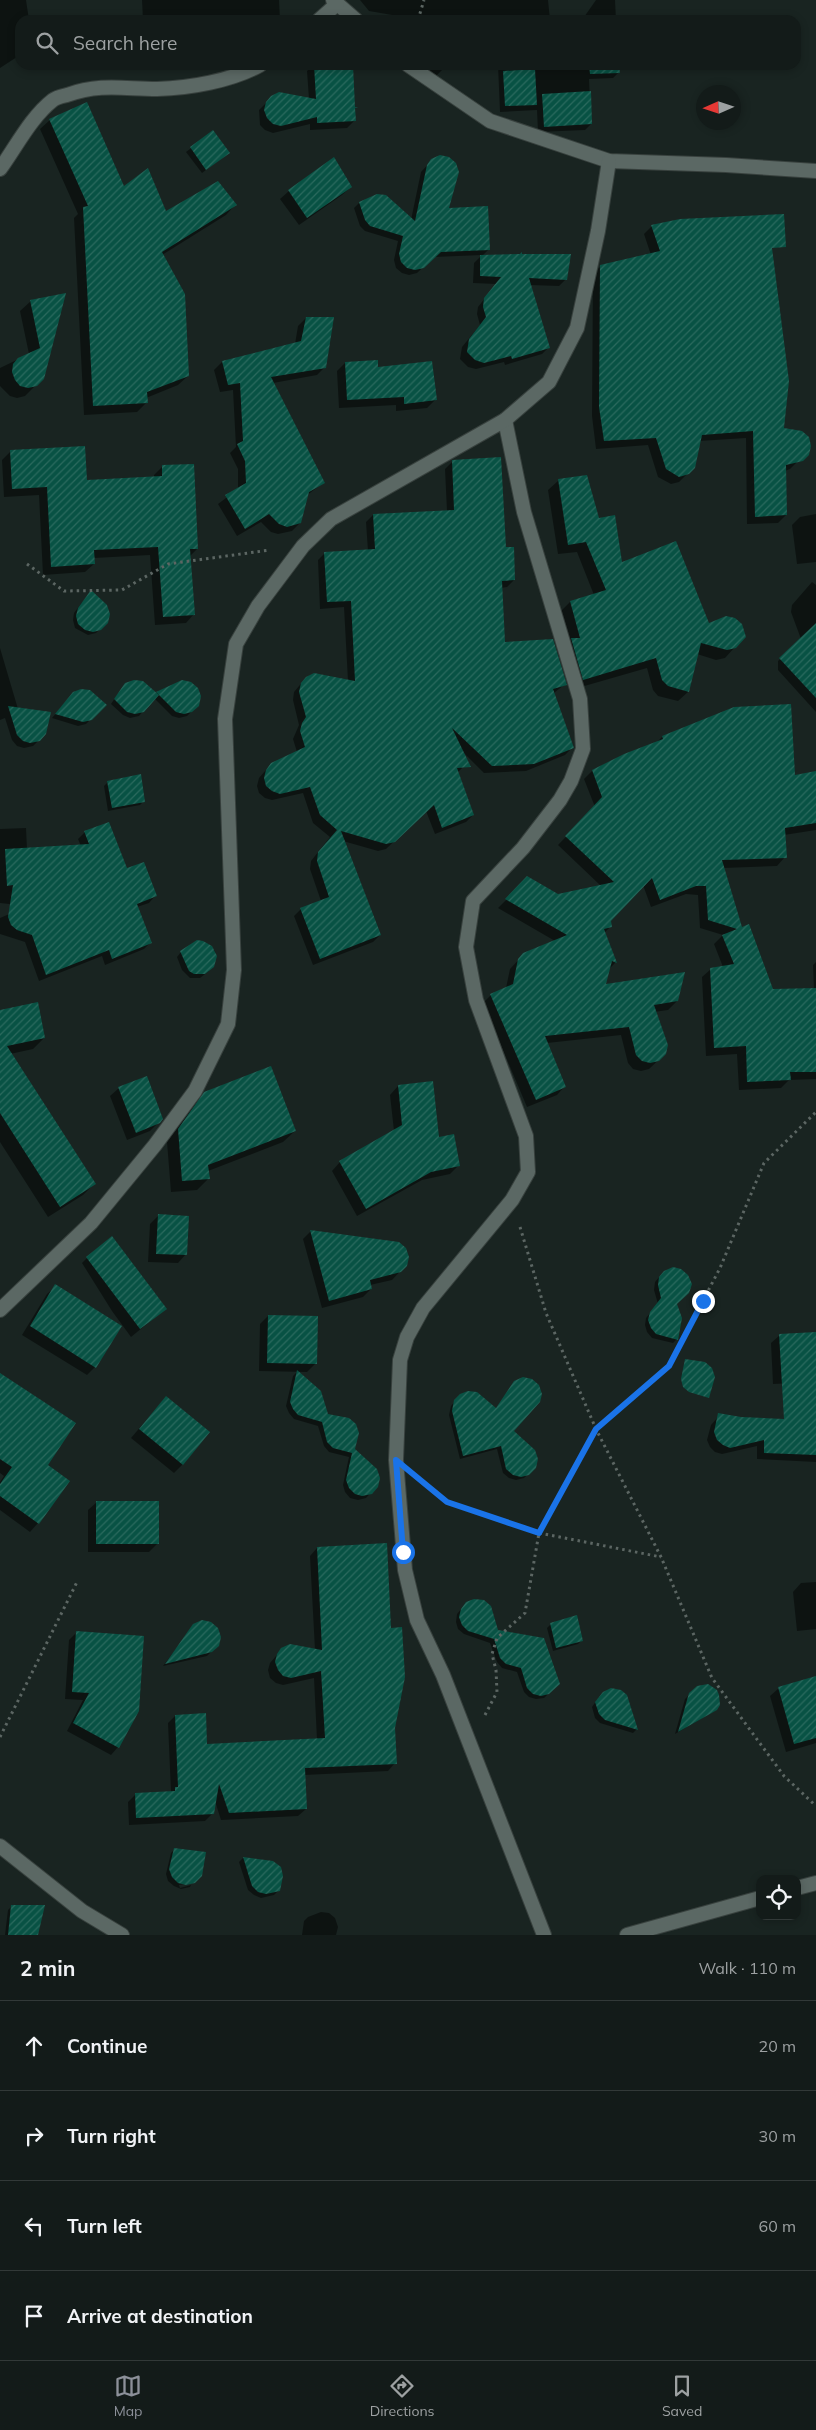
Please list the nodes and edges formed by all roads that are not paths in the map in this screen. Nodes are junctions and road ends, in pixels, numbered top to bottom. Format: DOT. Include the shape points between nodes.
graph roads {
  1 [pos="335,2"];
  2 [pos="323,15"];
  3 [pos="350,15"];
  4 [pos="248,70"];
  5 [pos="415,70"];
  6 [pos="608,161"];
  7 [pos="0,169"];
  8 [pos="816,171"];
  9 [pos="505,420"];
  10 [pos="0,1310"];
  11 [pos="0,1846"];
  12 [pos="816,1883"];
  13 [pos="801,1887"];
  14 [pos="756,1899"];
  15 [pos="122,1935"];
  16 [pos="544,1935"];
  17 [pos="627,1935"];
  1 -- 2 [label="street"];
  1 -- 3 [label="street"];
  4 -- 7 [label="street" via="228,78 194,84 158,89 108,86 54,99 29,126"];
  5 -- 6 [label="street" via="490,121"];
  6 -- 8 [label="street"];
  6 -- 9 [label="street" via="598,231 577,328 549,382"];
  9 -- 10 [label="street" via="331,520 303,546 258,606 236,644 224,719 234,970 228,1024 195,1091 155,1144 91,1223"];
  9 -- 16 [label="street" via="524,512 580,699 583,748 560,800 523,848 473,900 466,947 476,1000 526,1136 528,1172 512,1200 423,1308 407,1337 400,1360 396,1460 405,1570 417,1620 442,1675"];
  11 -- 15 [label="street" via="82,1911"];
  12 -- 13 [label="street"];
  14 -- 17 [label="street"];
}
